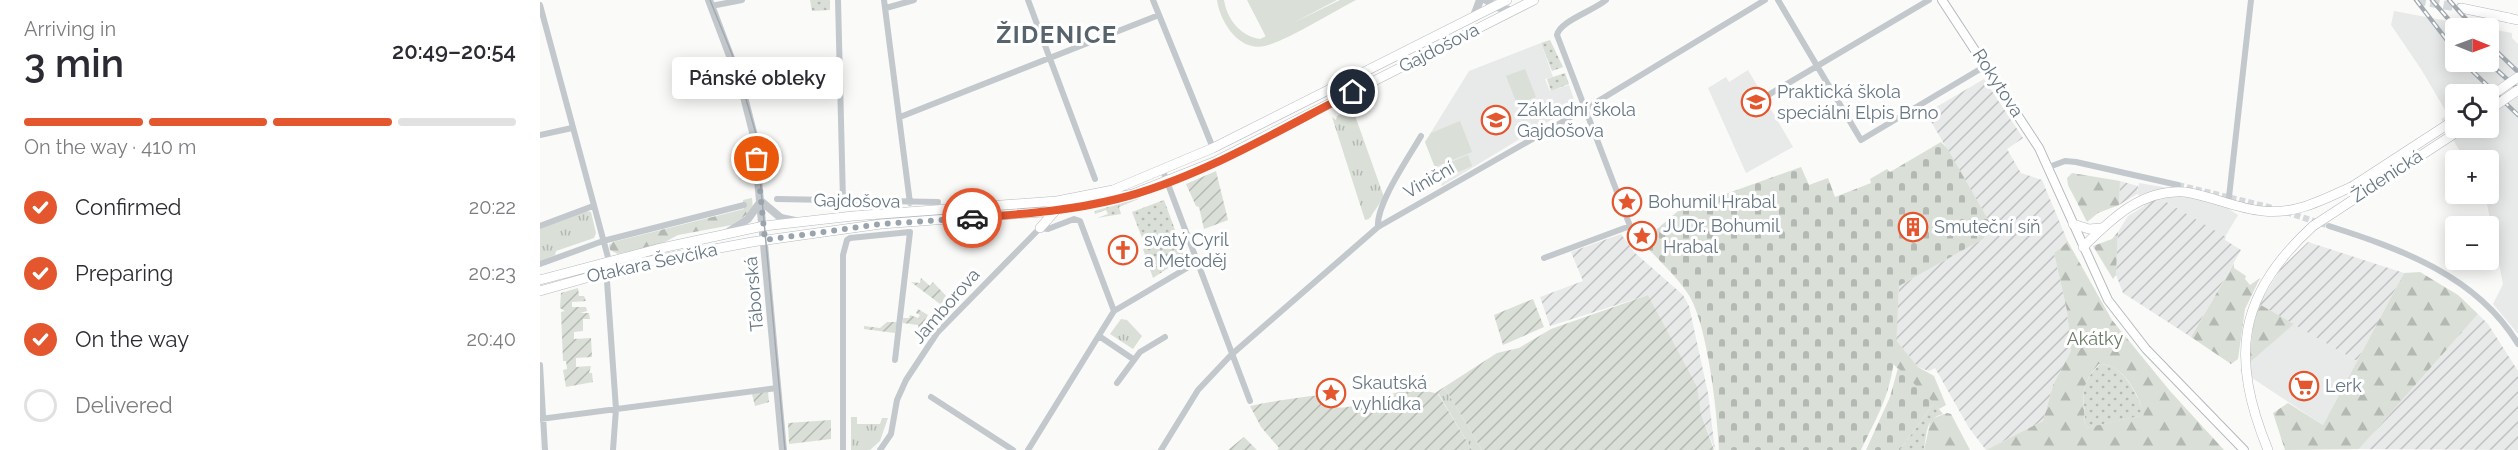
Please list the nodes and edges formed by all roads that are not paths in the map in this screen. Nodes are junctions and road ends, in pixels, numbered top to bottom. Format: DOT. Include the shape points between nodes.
graph roads {
  1 [pos="741,0"];
  2 [pos="838,0"];
  3 [pos="885,0"];
  4 [pos="914,0"];
  5 [pos="1028,0"];
  6 [pos="1153,0"];
  7 [pos="1480,0"];
  8 [pos="1507,0"];
  9 [pos="1534,0"];
  10 [pos="1606,0"];
  11 [pos="1765,0"];
  12 [pos="1778,0"];
  13 [pos="1929,0"];
  14 [pos="1942,0"];
  15 [pos="2251,0"];
  16 [pos="710,3"];
  17 [pos="1495,4"];
  18 [pos="540,5"];
  19 [pos="886,8"];
  20 [pos="2461,8"];
  21 [pos="1514,11"];
  22 [pos="1159,15"];
  23 [pos="1474,16"];
  24 [pos="1496,19"];
  25 [pos="2515,19"];
  26 [pos="1050,58"];
  27 [pos="1987,65"];
  28 [pos="1817,66"];
  29 [pos="2518,77"];
  30 [pos="2499,90"];
  31 [pos="2518,90"];
  32 [pos="1770,94"];
  33 [pos="2499,103"];
  34 [pos="1585,109"];
  35 [pos="900,117"];
  36 [pos="2445,126"];
  37 [pos="572,128"];
  38 [pos="540,135"];
  39 [pos="1421,136"];
  40 [pos="2448,138"];
  41 [pos="1213,148"];
  42 [pos="2050,168"];
  43 [pos="1163,171"];
  44 [pos="1095,179"];
  45 [pos="1167,183"];
  46 [pos="2178,185"];
  47 [pos="2229,197"];
  48 [pos="777,199"];
  49 [pos="761,201"];
  50 [pos="843,201"];
  51 [pos="938,202"];
  52 [pos="910,203"];
  53 [pos="744,205"];
  54 [pos="593,206"];
  55 [pos="1056,210"];
  56 [pos="797,221"];
  57 [pos="2073,224"];
  58 [pos="540,226"];
  59 [pos="764,226"];
  60 [pos="2329,226"];
  61 [pos="1378,227"];
  62 [pos="1041,228"];
  63 [pos="2101,228"];
  64 [pos="726,233"];
  65 [pos="765,240"];
  66 [pos="603,241"];
  67 [pos="2083,247"];
  68 [pos="1544,258"];
  69 [pos="609,261"];
  70 [pos="1197,262"];
  71 [pos="540,264"];
  72 [pos="603,272"];
  73 [pos="540,280"];
  74 [pos="540,291"];
  75 [pos="1114,311"];
  76 [pos="1100,336"];
  77 [pos="1165,337"];
  78 [pos="2518,344"];
  79 [pos="1231,355"];
  80 [pos="1133,359"];
  81 [pos="895,360"];
  82 [pos="540,365"];
  83 [pos="1117,383"];
  84 [pos="777,388"];
  85 [pos="932,397"];
  86 [pos="1250,401"];
  87 [pos="616,409"];
  88 [pos="542,419"];
  89 [pos="545,450"];
  90 [pos="614,450"];
  91 [pos="783,450"];
  92 [pos="843,450"];
  93 [pos="880,450"];
  94 [pos="1013,450"];
  95 [pos="1028,450"];
  96 [pos="1161,450"];
  97 [pos="2244,450"];
  98 [pos="2268,450"];
  1 -- 16 [label="street"];
  2 -- 50 [label="street"];
  3 -- 19 [label="street"];
  4 -- 19 [label="street"];
  5 -- 26 [label="street"];
  6 -- 22 [label="street"];
  7 -- 23 [label="street"];
  8 -- 17 [label="main road, Gajdošova"];
  9 -- 21 [label="main road, Gajdošova"];
  10 -- 34 [label="street" via="1558,29"];
  11 -- 34 [label="street, Viniční"];
  12 -- 28 [label="street"];
  13 -- 28 [label="street"];
  14 -- 27 [label="main road, Rokytova"];
  15 -- 47 [label="street"];
  16 -- 49 [label="street, Táborská" via="747,107"];
  17 -- 21 [label="street"];
  17 -- 23 [label="main road, Gajdošova"];
  17 -- 24 [label="street"];
  18 -- 37 [label="street"];
  19 -- 35 [label="street"];
  20 -- 25 [label="main road"];
  21 -- 24 [label="main road, Gajdošova"];
  22 -- 26 [label="street"];
  22 -- 41 [label="street"];
  23 -- 41 [label="main road, Gajdošova"];
  24 -- 45 [label="main road, Gajdošova"];
  26 -- 35 [label="street"];
  26 -- 44 [label="street"];
  27 -- 28 [label="street" via="1861,140"];
  27 -- 42 [label="main road, Rokytova"];
  28 -- 32 [label="street"];
  29 -- 30 [label="main road, bridge"];
  31 -- 33 [label="main road, bridge"];
  34 -- 61 [label="street, Viniční"];
  34 -- 68 [label="street" via="1630,226"];
  35 -- 52 [label="street"];
  36 -- 63 [label="main road, Židenická, bridge" via="2353,186 2305,207 2263,211 2185,192 2162,193 2141,200"];
  37 -- 38 [label="street"];
  37 -- 54 [label="street"];
  39 -- 61 [label="street" via="1392,186"];
  40 -- 98 [label="main road, Židenická, bridge" via="2313,226 2279,263 2255,304 2245,351 2245,372 2251,404"];
  41 -- 43 [label="main road, Gajdošova"];
  42 -- 46 [label="street" via="2070,161"];
  42 -- 57 [label="main road, Rokytova"];
  43 -- 45 [label="street"];
  43 -- 56 [label="main road, Gajdošova" via="1083,197"];
  45 -- 55 [label="main road, Gajdošova" via="1118,199"];
  45 -- 70 [label="street"];
  48 -- 50 [label="street, Gajdošova"];
  49 -- 56 [label="street" via="782,218"];
  49 -- 59 [label="street, Táborská"];
  49 -- 64 [label="street" via="748,219"];
  50 -- 52 [label="street, Gajdošova"];
  51 -- 52 [label="street, Gajdošova"];
  53 -- 66 [label="street, Otakara Ševčíka"];
  54 -- 58 [label="street"];
  54 -- 66 [label="street"];
  55 -- 62 [label="main road"];
  55 -- 65 [label="main road, Gajdošova" via="881,224"];
  56 -- 59 [label="main road, Gajdošova"];
  57 -- 63 [label="main road"];
  57 -- 67 [label="main road, Rokytova"];
  59 -- 64 [label="main road, Otakara Ševčíka"];
  59 -- 65 [label="street, Táborská"];
  60 -- 78 [label="street" via="2398,249 2449,276 2490,309"];
  61 -- 79 [label="street, Viniční"];
  62 -- 75 [label="street" via="1074,219 1080,221"];
  62 -- 93 [label="street, Jamborova" via="937,333 906,380 897,399 891,434"];
  63 -- 67 [label="main road"];
  64 -- 69 [label="main road, Otakara Ševčíka"];
  65 -- 72 [label="main road, Otakara Ševčíka"];
  65 -- 84 [label="street, Táborská"];
  66 -- 69 [label="street"];
  66 -- 71 [label="street, Otakara Ševčíka"];
  67 -- 97 [label="main road, Rokytova" via="2108,300 2126,324"];
  69 -- 73 [label="main road, Otakara Ševčíka"];
  70 -- 75 [label="street"];
  70 -- 79 [label="street"];
  72 -- 74 [label="main road, Otakara Ševčíka"];
  72 -- 87 [label="street" via="608,281"];
  75 -- 76 [label="street"];
  76 -- 80 [label="street"];
  76 -- 95 [label="street"];
  77 -- 80 [label="street"];
  79 -- 86 [label="street"];
  79 -- 96 [label="street, Viniční" via="1197,390"];
  80 -- 83 [label="street"];
  81 -- 92 [label="street, Gajdošova" via="910,232 847,240 843,255"];
  82 -- 88 [label="street"];
  84 -- 87 [label="street"];
  84 -- 91 [label="street, Táborská"];
  85 -- 94 [label="street"];
  87 -- 88 [label="street"];
  87 -- 90 [label="street"];
  88 -- 89 [label="street"];
}
